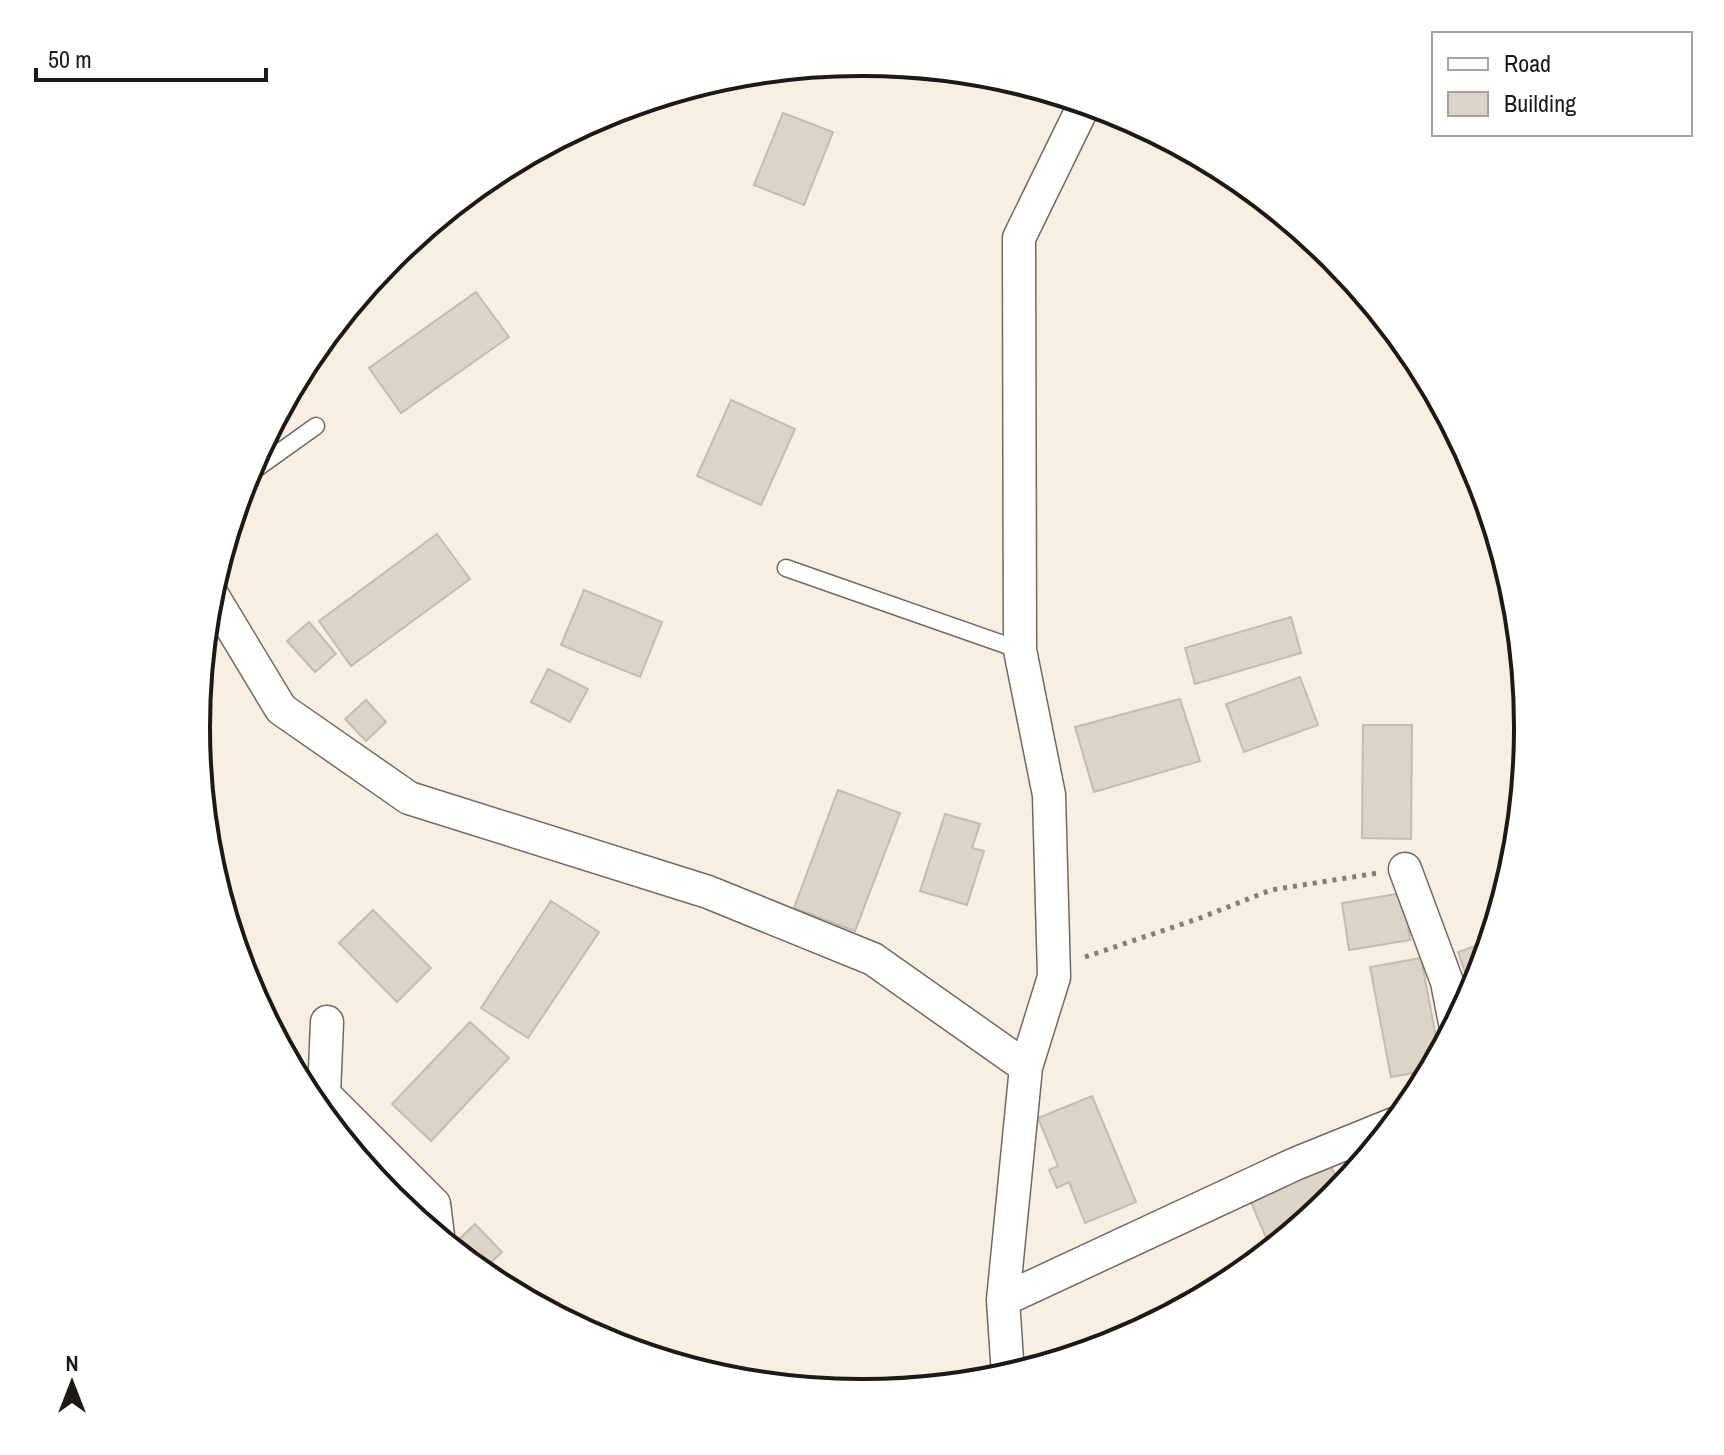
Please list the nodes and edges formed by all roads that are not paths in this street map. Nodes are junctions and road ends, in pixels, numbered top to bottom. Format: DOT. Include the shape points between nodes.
graph roads {
  1 [pos="1080,114"];
  2 [pos="316,426"];
  3 [pos="268,460"];
  4 [pos="786,568"];
  5 [pos="221,610"];
  6 [pos="1020,650"];
  7 [pos="1405,869"];
  8 [pos="1451,1004"];
  9 [pos="327,1022"];
  10 [pos="1026,1067"];
  11 [pos="1372,1133"];
  12 [pos="436,1220"];
  13 [pos="1003,1300"];
  14 [pos="1007,1362"];
  1 -- 6 [label="street" via="1019,238"];
  2 -- 3 [label="lane"];
  4 -- 6 [label="lane"];
  5 -- 10 [label="street" via="281,709 409,798 708,892 873,959"];
  6 -- 10 [label="street" via="1049,795 1054,967"];
  7 -- 8 [label="street"];
  9 -- 12 [label="street" via="324,1094 434,1204"];
  10 -- 13 [label="street"];
  11 -- 13 [label="street"];
  13 -- 14 [label="street"];
}
